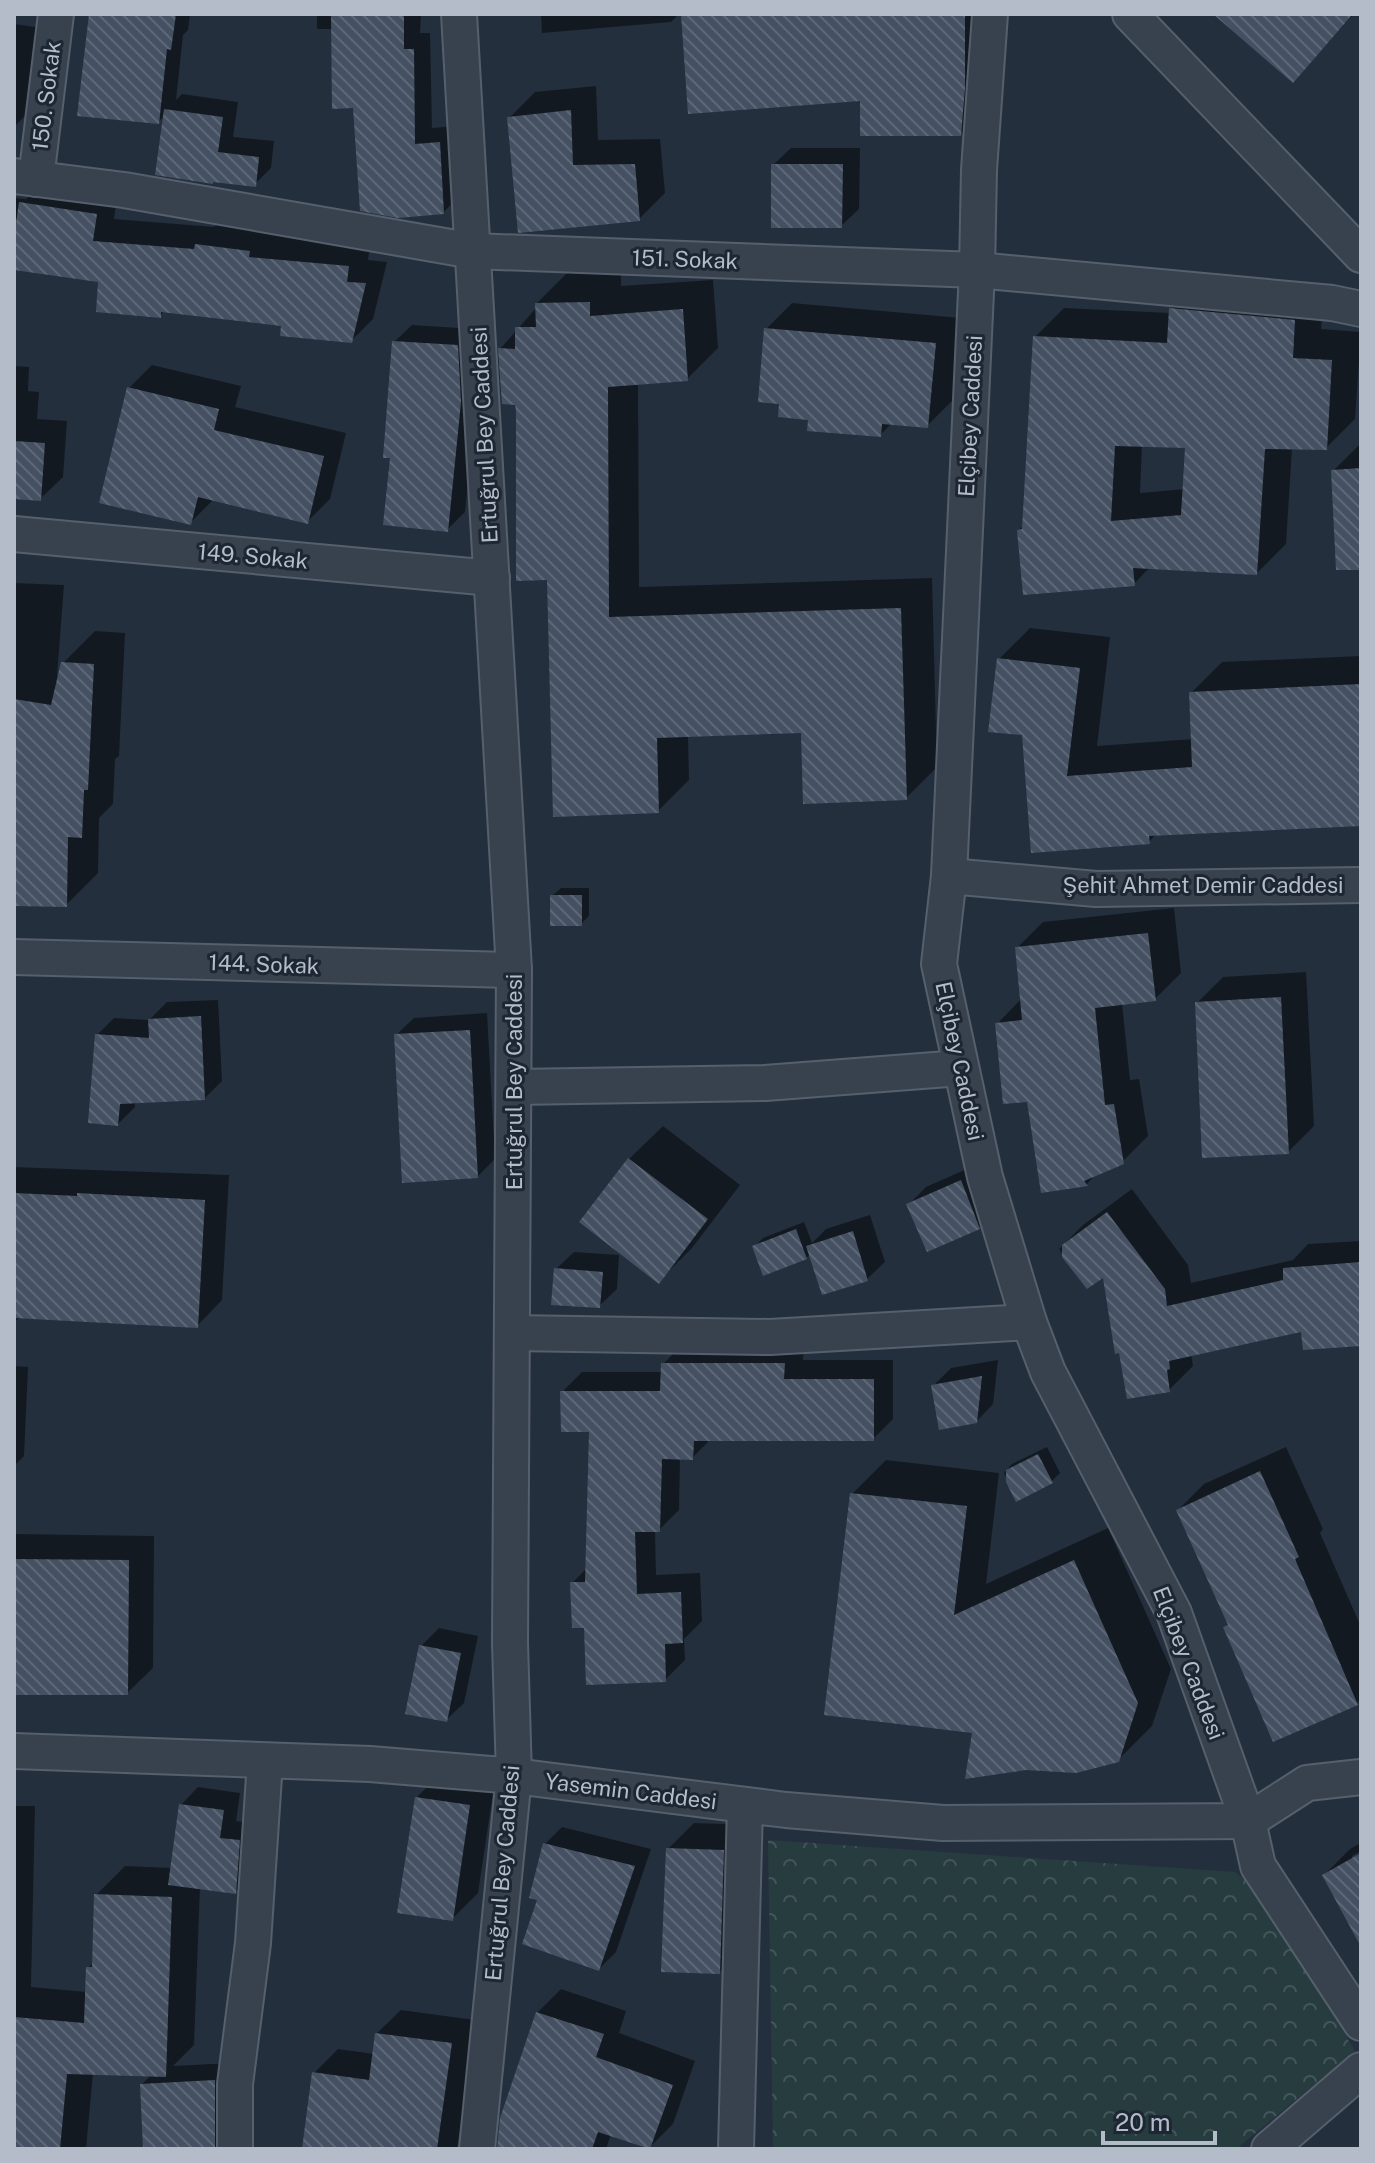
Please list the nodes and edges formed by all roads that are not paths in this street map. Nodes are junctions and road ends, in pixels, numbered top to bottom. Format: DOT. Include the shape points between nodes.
graph roads {
  1 [pos="56,14"];
  2 [pos="459,14"];
  3 [pos="990,14"];
  4 [pos="1130,14"];
  5 [pos="25,178"];
  6 [pos="473,251"];
  7 [pos="1361,255"];
  8 [pos="977,270"];
  9 [pos="1361,309"];
  10 [pos="14,534"];
  11 [pos="492,578"];
  12 [pos="949,876"];
  13 [pos="1361,885"];
  14 [pos="14,957"];
  15 [pos="514,970"];
  16 [pos="961,1068"];
  17 [pos="515,1087"];
  18 [pos="1029,1322"];
  19 [pos="513,1333"];
  20 [pos="14,1751"];
  21 [pos="265,1761"];
  22 [pos="514,1776"];
  23 [pos="1361,1777"];
  24 [pos="745,1805"];
  25 [pos="1248,1821"];
  26 [pos="1361,2023"];
  27 [pos="1361,2070"];
  28 [pos="235,2149"];
  29 [pos="477,2149"];
  30 [pos="736,2149"];
  31 [pos="1269,2149"];
  1 -- 5 [label="street, 150. Sokak"];
  2 -- 6 [label="street, Ertuğrul Bey Caddesi"];
  3 -- 8 [label="street, Elçibey Caddesi"];
  4 -- 7 [label="street"];
  5 -- 6 [label="street, 151. Sokak" via="124,190"];
  6 -- 8 [label="street, 151. Sokak"];
  6 -- 11 [label="street, Ertuğrul Bey Caddesi"];
  8 -- 9 [label="street, 151. Sokak"];
  8 -- 12 [label="street, Elçibey Caddesi"];
  10 -- 11 [label="street, 149. Sokak"];
  11 -- 15 [label="street, Ertuğrul Bey Caddesi"];
  12 -- 13 [label="street, Şehit Ahmet Demir Caddesi" via="1096,889"];
  12 -- 16 [label="street, Elçibey Caddesi" via="939,964"];
  14 -- 15 [label="street, 144. Sokak"];
  15 -- 17 [label="street, Ertuğrul Bey Caddesi"];
  16 -- 17 [label="street" via="765,1083"];
  16 -- 18 [label="street, Elçibey Caddesi" via="985,1177"];
  17 -- 19 [label="street, Ertuğrul Bey Caddesi"];
  18 -- 19 [label="street" via="770,1337"];
  18 -- 25 [label="street, Elçibey Caddesi" via="1048,1372 1174,1613"];
  19 -- 22 [label="street, Ertuğrul Bey Caddesi"];
  20 -- 21 [label="street, Yasemin Caddesi"];
  21 -- 22 [label="street, Yasemin Caddesi"];
  21 -- 28 [label="street" via="253,1943 235,2084"];
  22 -- 24 [label="street, Yasemin Caddesi"];
  22 -- 29 [label="street, Ertuğrul Bey Caddesi"];
  23 -- 25 [label="street" via="1307,1783"];
  24 -- 25 [label="street, Yasemin Caddesi" via="943,1823"];
  24 -- 30 [label="street"];
  25 -- 26 [label="street, Elçibey Caddesi" via="1258,1866"];
  27 -- 31 [label="street"];
}
